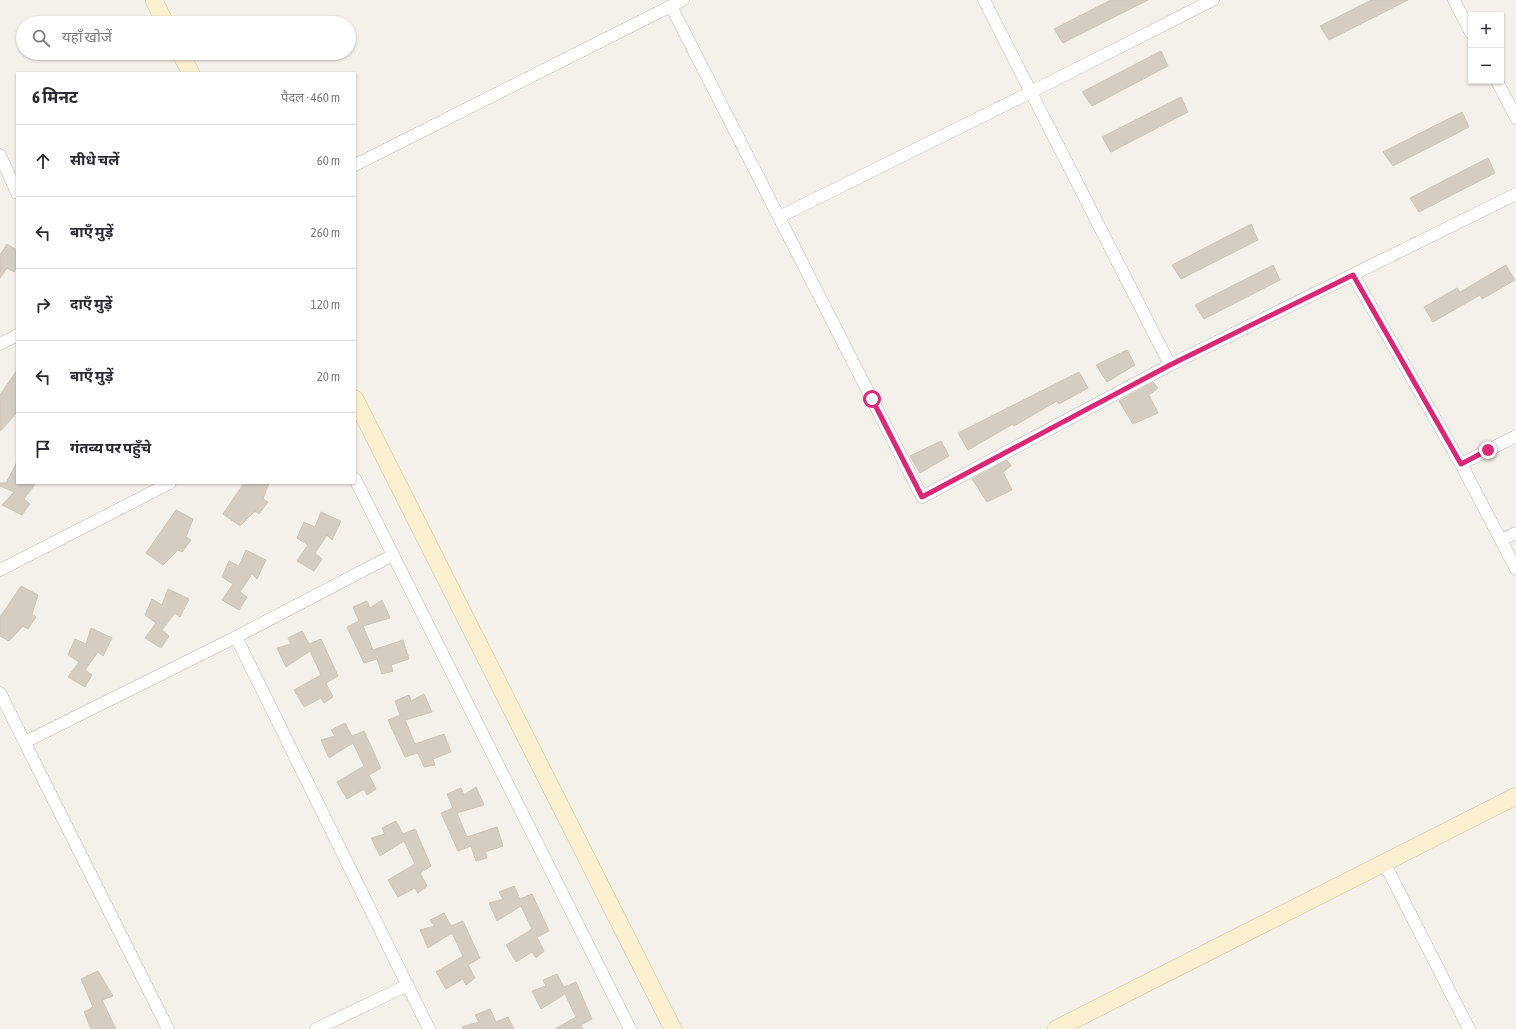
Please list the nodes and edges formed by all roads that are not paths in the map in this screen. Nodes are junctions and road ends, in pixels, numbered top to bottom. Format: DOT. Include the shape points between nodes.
graph roads {
  1 [pos="154,0"];
  2 [pos="683,0"];
  3 [pos="984,0"];
  4 [pos="1213,0"];
  5 [pos="1454,0"];
  6 [pos="671,6"];
  7 [pos="162,16"];
  8 [pos="1468,27"];
  9 [pos="184,60"];
  10 [pos="190,72"];
  11 [pos="1498,84"];
  12 [pos="1032,92"];
  13 [pos="1516,118"];
  14 [pos="0,155"];
  15 [pos="356,164"];
  16 [pos="16,192"];
  17 [pos="1516,194"];
  18 [pos="779,216"];
  19 [pos="1353,275"];
  20 [pos="16,336"];
  21 [pos="0,344"];
  22 [pos="1170,365"];
  23 [pos="356,401"];
  24 [pos="1516,436"];
  25 [pos="1461,464"];
  26 [pos="356,481"];
  27 [pos="168,484"];
  28 [pos="1516,533"];
  29 [pos="1501,540"];
  30 [pos="393,555"];
  31 [pos="1516,569"];
  32 [pos="0,570"];
  33 [pos="236,637"];
  34 [pos="0,693"];
  35 [pos="5,716"];
  36 [pos="25,742"];
  37 [pos="1516,796"];
  38 [pos="1516,808"];
  39 [pos="1389,872"];
  40 [pos="408,985"];
  41 [pos="168,1029"];
  42 [pos="316,1029"];
  43 [pos="429,1029"];
  44 [pos="630,1029"];
  45 [pos="673,1029"];
  46 [pos="1056,1029"];
  47 [pos="1080,1029"];
  48 [pos="1469,1029"];
  1 -- 7 [label="street"];
  2 -- 6 [label="street"];
  3 -- 12 [label="street"];
  4 -- 12 [label="street"];
  5 -- 8 [label="street"];
  6 -- 15 [label="street"];
  6 -- 18 [label="street"];
  9 -- 10 [label="street"];
  11 -- 13 [label="street"];
  12 -- 18 [label="street"];
  12 -- 22 [label="street"];
  14 -- 16 [label="street"];
  17 -- 19 [label="street"];
  18 -- 22 [label="street" via="922,497"];
  19 -- 22 [label="street"];
  19 -- 25 [label="street"];
  20 -- 21 [label="street"];
  23 -- 45 [label="street"];
  24 -- 25 [label="street"];
  25 -- 29 [label="street"];
  26 -- 30 [label="street"];
  27 -- 32 [label="street"];
  28 -- 29 [label="street"];
  29 -- 31 [label="street"];
  30 -- 33 [label="street"];
  30 -- 44 [label="street"];
  33 -- 36 [label="street"];
  33 -- 40 [label="street"];
  34 -- 35 [label="street"];
  35 -- 36 [label="street"];
  36 -- 41 [label="street"];
  37 -- 46 [label="street"];
  38 -- 39 [label="street"];
  39 -- 47 [label="street"];
  39 -- 48 [label="street"];
  40 -- 42 [label="street"];
  40 -- 43 [label="street"];
}
